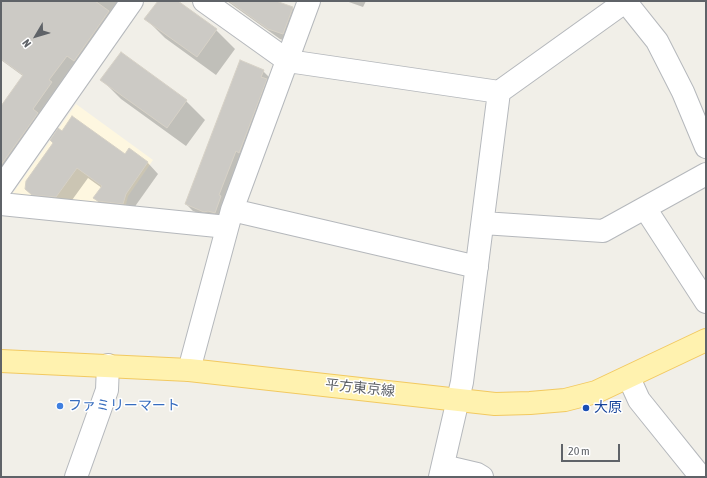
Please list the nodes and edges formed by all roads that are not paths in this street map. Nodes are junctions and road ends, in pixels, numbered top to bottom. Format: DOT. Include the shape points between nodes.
graph roads {
  1 [pos="132,1"];
  2 [pos="204,1"];
  3 [pos="309,1"];
  4 [pos="625,1"];
  5 [pos="288,62"];
  6 [pos="499,92"];
  7 [pos="706,147"];
  8 [pos="706,174"];
  9 [pos="1,188"];
  10 [pos="1,204"];
  11 [pos="644,208"];
  12 [pos="229,219"];
  13 [pos="483,223"];
  14 [pos="477,266"];
  15 [pos="706,302"];
  16 [pos="706,340"];
  17 [pos="1,361"];
  18 [pos="108,365"];
  19 [pos="189,370"];
  20 [pos="629,378"];
  21 [pos="459,399"];
  22 [pos="442,471"];
  23 [pos="76,477"];
  24 [pos="482,477"];
  25 [pos="701,477"];
  1 -- 9 [label="street"];
  2 -- 5 [label="street"];
  3 -- 5 [label="street"];
  4 -- 6 [label="street"];
  4 -- 7 [label="street" via="657,41 683,92"];
  5 -- 6 [label="street"];
  5 -- 12 [label="street"];
  6 -- 13 [label="street"];
  8 -- 11 [label="street"];
  10 -- 12 [label="street"];
  11 -- 13 [label="street" via="603,231"];
  11 -- 15 [label="street"];
  12 -- 14 [label="street"];
  12 -- 19 [label="street"];
  13 -- 14 [label="street"];
  14 -- 21 [label="street"];
  16 -- 20 [label="main road, 平方東京線"];
  17 -- 18 [label="main road, 平方東京線"];
  18 -- 19 [label="main road, 平方東京線"];
  18 -- 23 [label="street" via="107,390"];
  19 -- 21 [label="main road, 平方東京線"];
  20 -- 21 [label="main road, 平方東京線" via="596,392 564,400 495,404"];
  20 -- 25 [label="street" via="639,400"];
  21 -- 22 [label="street"];
  22 -- 24 [label="street" via="477,474"];
}
